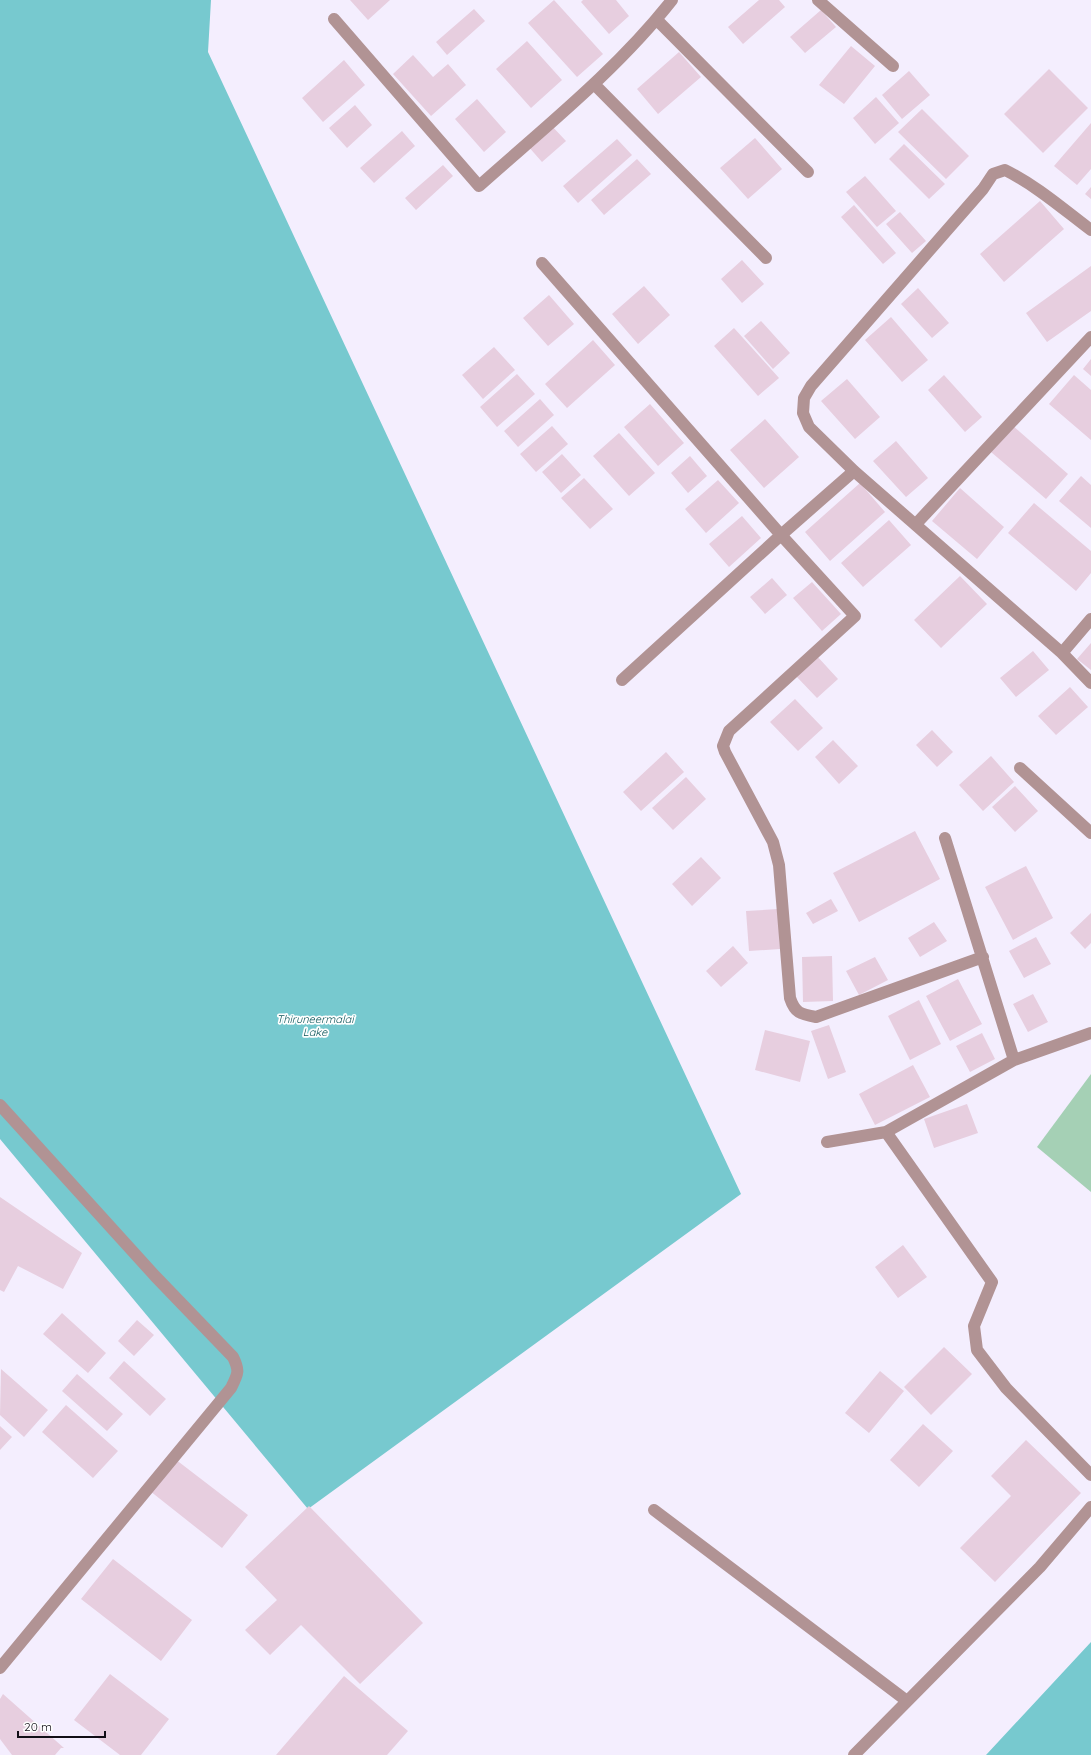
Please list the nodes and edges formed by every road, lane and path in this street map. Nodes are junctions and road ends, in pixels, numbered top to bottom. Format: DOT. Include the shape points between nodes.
graph roads {
  1 [pos="672,0"];
  2 [pos="818,0"];
  3 [pos="334,19"];
  4 [pos="657,20"];
  5 [pos="893,66"];
  6 [pos="594,84"];
  7 [pos="808,172"];
  8 [pos="1091,230"];
  9 [pos="766,258"];
  10 [pos="542,263"];
  11 [pos="1091,337"];
  12 [pos="854,471"];
  13 [pos="916,524"];
  14 [pos="781,535"];
  15 [pos="1091,619"];
  16 [pos="1062,653"];
  17 [pos="622,680"];
  18 [pos="1091,683"];
  19 [pos="1020,768"];
  20 [pos="1091,833"];
  21 [pos="945,838"];
  22 [pos="982,957"];
  23 [pos="1091,1033"];
  24 [pos="1014,1060"];
  25 [pos="0,1105"];
  26 [pos="886,1132"];
  27 [pos="827,1142"];
  28 [pos="1091,1475"];
  29 [pos="1091,1507"];
  30 [pos="654,1510"];
  31 [pos="0,1668"];
  32 [pos="907,1701"];
  33 [pos="854,1755"];
  1 -- 4 [label="street"];
  2 -- 5 [label="street"];
  3 -- 6 [label="street" via="479,186"];
  4 -- 6 [label="street"];
  4 -- 7 [label="street"];
  6 -- 9 [label="street"];
  8 -- 12 [label="street" via="1022,179 1005,170 993,174 983,189 820,375 804,398 803,413 809,427"];
  10 -- 14 [label="street"];
  11 -- 13 [label="street"];
  12 -- 13 [label="street"];
  12 -- 14 [label="street"];
  13 -- 16 [label="street"];
  14 -- 17 [label="street"];
  14 -- 22 [label="street" via="855,616 729,731 724,746 773,842 779,865 790,998 793,1008 802,1014 816,1017"];
  15 -- 16 [label="street"];
  16 -- 18 [label="street"];
  19 -- 20 [label="street"];
  21 -- 22 [label="street"];
  22 -- 24 [label="street"];
  23 -- 24 [label="street"];
  24 -- 26 [label="street"];
  25 -- 31 [label="street" via="155,1276 233,1357 238,1368 238,1376 231,1388"];
  26 -- 27 [label="street"];
  26 -- 28 [label="street" via="992,1282 974,1326 977,1350 1006,1388"];
  29 -- 32 [label="street" via="1040,1568"];
  30 -- 32 [label="street"];
  32 -- 33 [label="street"];
}
